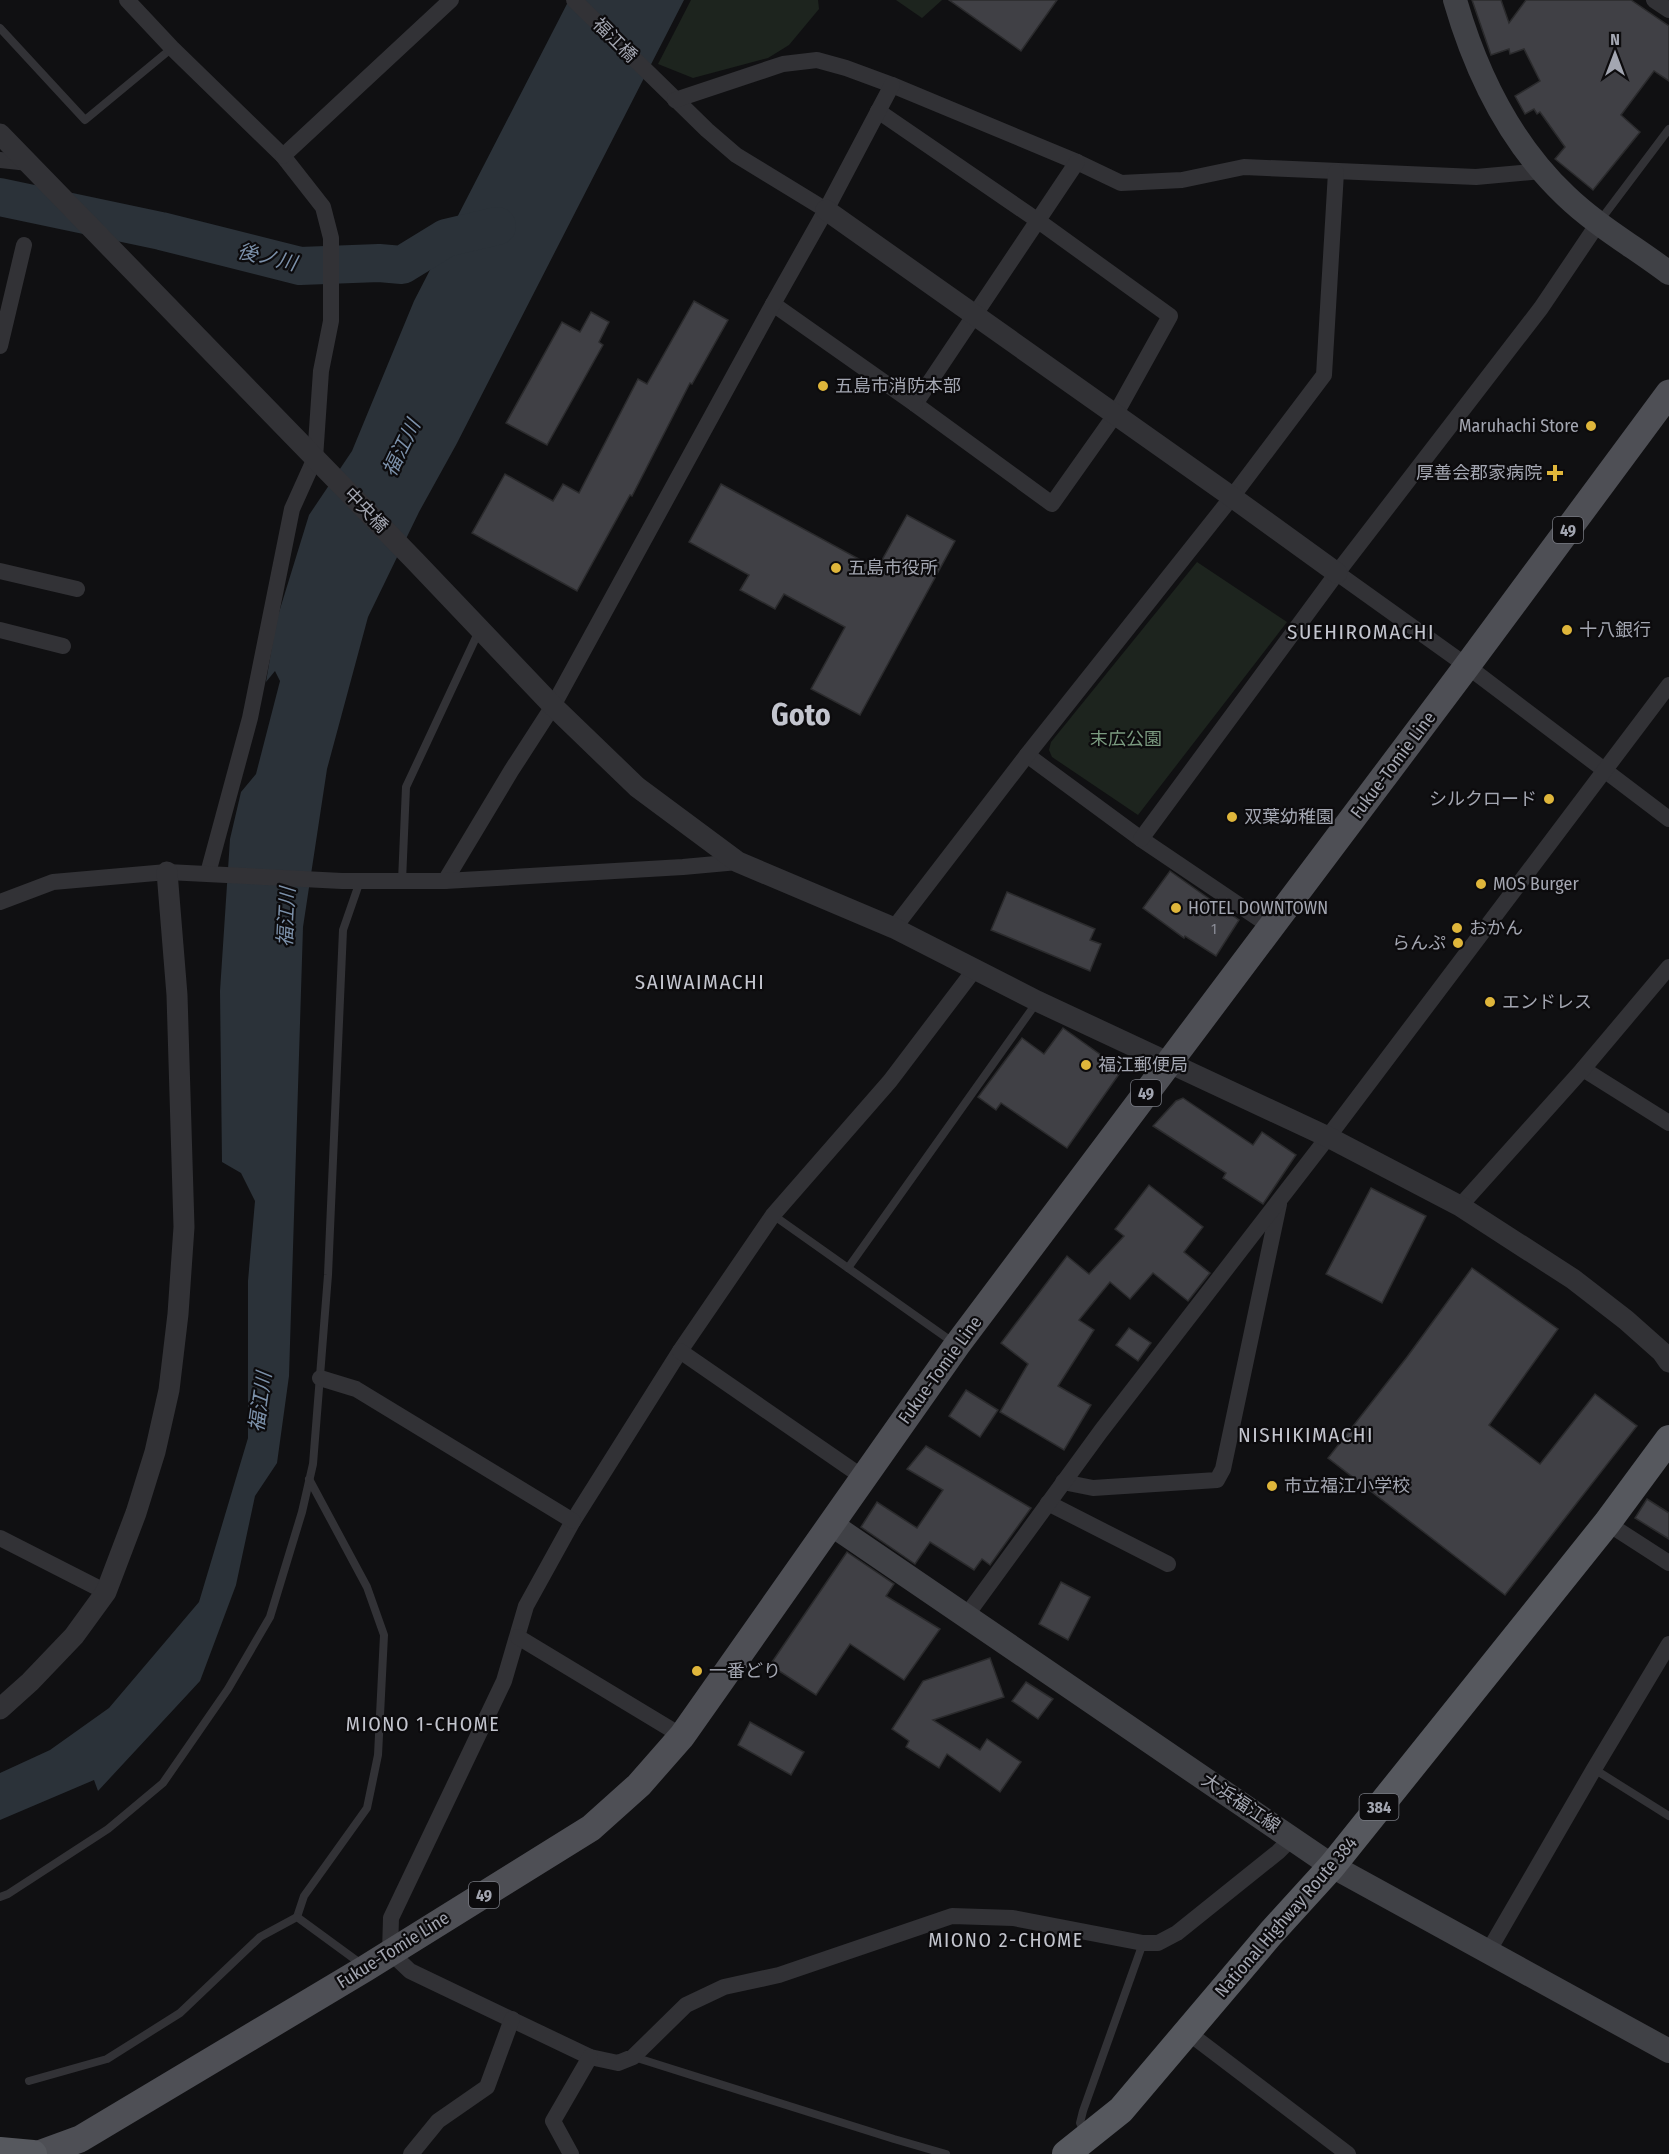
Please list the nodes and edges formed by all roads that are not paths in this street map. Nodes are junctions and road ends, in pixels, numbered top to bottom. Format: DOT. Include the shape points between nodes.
graph roads {
  1 [pos="451,0"];
  2 [pos="574,0"];
  3 [pos="1455,0"];
  4 [pos="1653,0"];
  5 [pos="136,3"];
  6 [pos="1669,10"];
  7 [pos="0,28"];
  8 [pos="172,48"];
  9 [pos="892,85"];
  10 [pos="675,100"];
  11 [pos="878,111"];
  12 [pos="1669,129"];
  13 [pos="0,134"];
  14 [pos="284,156"];
  15 [pos="0,160"];
  16 [pos="1077,162"];
  17 [pos="29,163"];
  18 [pos="1542,171"];
  19 [pos="1336,172"];
  20 [pos="826,210"];
  21 [pos="1037,220"];
  22 [pos="1599,222"];
  23 [pos="24,245"];
  24 [pos="1669,273"];
  25 [pos="773,304"];
  26 [pos="975,315"];
  27 [pos="0,346"];
  28 [pos="1669,393"];
  29 [pos="915,404"];
  30 [pos="1115,415"];
  31 [pos="315,458"];
  32 [pos="1233,497"];
  33 [pos="0,571"];
  34 [pos="1337,573"];
  35 [pos="77,589"];
  36 [pos="480,629"];
  37 [pos="0,630"];
  38 [pos="63,646"];
  39 [pos="1467,666"];
  40 [pos="1669,685"];
  41 [pos="553,706"];
  42 [pos="1027,755"];
  43 [pos="1605,771"];
  44 [pos="1669,819"];
  45 [pos="1141,839"];
  46 [pos="738,862"];
  47 [pos="167,872"];
  48 [pos="208,873"];
  49 [pos="360,881"];
  50 [pos="402,881"];
  51 [pos="445,881"];
  52 [pos="0,902"];
  53 [pos="1270,926"];
  54 [pos="894,928"];
  55 [pos="1669,967"];
  56 [pos="975,969"];
  57 [pos="1037,1001"];
  58 [pos="1169,1062"];
  59 [pos="1583,1069"];
  60 [pos="1669,1123"];
  61 [pos="1328,1137"];
  62 [pos="1279,1200"];
  63 [pos="1460,1206"];
  64 [pos="773,1215"];
  65 [pos="848,1268"];
  66 [pos="957,1345"];
  67 [pos="680,1351"];
  68 [pos="1669,1362"];
  69 [pos="320,1378"];
  70 [pos="1669,1439"];
  71 [pos="864,1478"];
  72 [pos="309,1479"];
  73 [pos="1063,1482"];
  74 [pos="1048,1503"];
  75 [pos="573,1521"];
  76 [pos="1607,1523"];
  77 [pos="831,1524"];
  78 [pos="0,1538"];
  79 [pos="1669,1563"];
  80 [pos="1168,1564"];
  81 [pos="106,1592"];
  82 [pos="966,1616"];
  83 [pos="518,1637"];
  84 [pos="1669,1644"];
  85 [pos="0,1709"];
  86 [pos="682,1736"];
  87 [pos="1594,1769"];
  88 [pos="1669,1816"];
  89 [pos="1292,1838"];
  90 [pos="1332,1866"];
  91 [pos="0,1897"];
  92 [pos="297,1917"];
  93 [pos="1143,1943"];
  94 [pos="390,1952"];
  95 [pos="1488,1952"];
  96 [pos="366,1968"];
  97 [pos="512,2019"];
  98 [pos="1186,2031"];
  99 [pos="1669,2051"];
  100 [pos="590,2057"];
  101 [pos="633,2057"];
  102 [pos="29,2081"];
  103 [pos="1076,2146"];
  104 [pos="0,2151"];
  105 [pos="33,2154"];
  106 [pos="39,2154"];
  107 [pos="411,2154"];
  108 [pos="571,2154"];
  109 [pos="946,2154"];
  110 [pos="1348,2154"];
  1 -- 14 [label="street"];
  2 -- 10 [label="street, 福江橋"];
  3 -- 18 [label="main road" via="1470,48 1503,117"];
  4 -- 6 [label="street"];
  5 -- 8 [label="street"];
  7 -- 8 [label="lane" via="85,120"];
  8 -- 14 [label="street"];
  9 -- 10 [label="street" via="817,60 783,64"];
  9 -- 11 [label="street"];
  9 -- 16 [label="street"];
  10 -- 20 [label="street, 福江橋" via="736,155"];
  11 -- 20 [label="street"];
  11 -- 21 [label="street"];
  12 -- 22 [label="lane"];
  13 -- 17 [label="street, 中央橋"];
  14 -- 31 [label="street" via="323,207 332,238 331,321 321,371"];
  15 -- 17 [label="street"];
  16 -- 19 [label="street" via="1121,183 1182,180 1244,167"];
  16 -- 21 [label="street"];
  17 -- 31 [label="street, 中央橋"];
  18 -- 19 [label="street" via="1476,177"];
  18 -- 22 [label="main road" via="1567,198"];
  19 -- 32 [label="street" via="1324,375"];
  20 -- 25 [label="street"];
  20 -- 26 [label="street"];
  21 -- 26 [label="street"];
  21 -- 30 [label="street" via="1170,316"];
  22 -- 24 [label="main road"];
  22 -- 34 [label="street" via="1541,308"];
  23 -- 27 [label="street"];
  25 -- 29 [label="street"];
  25 -- 41 [label="street"];
  26 -- 29 [label="street"];
  26 -- 30 [label="street"];
  28 -- 39 [label="main road, Fukue-Tomie Line / 49"];
  29 -- 30 [label="street" via="1052,504"];
  30 -- 32 [label="street"];
  31 -- 36 [label="street, 中央橋"];
  31 -- 48 [label="street" via="292,509 250,718"];
  32 -- 34 [label="street"];
  32 -- 42 [label="street"];
  33 -- 35 [label="street"];
  34 -- 39 [label="street"];
  34 -- 45 [label="street"];
  36 -- 41 [label="street, 中央橋"];
  36 -- 50 [label="lane" via="406,787"];
  37 -- 38 [label="street"];
  39 -- 43 [label="street"];
  39 -- 53 [label="main road, Fukue-Tomie Line / 49"];
  40 -- 43 [label="street"];
  41 -- 46 [label="street, 中央橋" via="637,787"];
  41 -- 51 [label="street"];
  42 -- 45 [label="street"];
  42 -- 54 [label="street"];
  43 -- 44 [label="street"];
  43 -- 61 [label="street"];
  45 -- 53 [label="street"];
  46 -- 51 [label="street"];
  46 -- 54 [label="street, 中央橋"];
  47 -- 48 [label="street"];
  47 -- 52 [label="street" via="53,882"];
  47 -- 81 [label="street" via="177,995 184,1227 178,1314 169,1390 155,1452"];
  48 -- 49 [label="street"];
  49 -- 50 [label="street"];
  49 -- 69 [label="lane" via="343,930"];
  50 -- 51 [label="street"];
  53 -- 58 [label="main road, Fukue-Tomie Line / 49"];
  54 -- 56 [label="street, 中央橋"];
  55 -- 59 [label="street"];
  56 -- 57 [label="street, 中央橋"];
  56 -- 64 [label="street" via="890,1081"];
  57 -- 58 [label="street, 中央橋"];
  57 -- 65 [label="lane"];
  58 -- 61 [label="street, 中央橋"];
  58 -- 66 [label="main road, Fukue-Tomie Line / 49"];
  59 -- 60 [label="street"];
  59 -- 63 [label="street"];
  61 -- 62 [label="street"];
  61 -- 63 [label="street, 中央橋"];
  62 -- 73 [label="street"];
  62 -- 73 [label="street" via="1223,1469 1217,1480 1093,1488"];
  63 -- 68 [label="street, 中央橋" via="1573,1279 1626,1320"];
  64 -- 65 [label="lane"];
  64 -- 67 [label="street"];
  65 -- 66 [label="lane"];
  66 -- 71 [label="main road, Fukue-Tomie Line / 49"];
  67 -- 71 [label="street"];
  67 -- 75 [label="street"];
  69 -- 72 [label="lane"];
  69 -- 75 [label="street" via="356,1389"];
  70 -- 76 [label="highway, National Highway Route 384 / 384"];
  71 -- 77 [label="main road, Fukue-Tomie Line / 49"];
  72 -- 91 [label="lane" via="270,1617 228,1689 163,1783 108,1829"];
  72 -- 92 [label="lane" via="367,1587 384,1635 378,1755 367,1808 304,1896"];
  73 -- 74 [label="street"];
  74 -- 80 [label="street"];
  74 -- 82 [label="street"];
  75 -- 83 [label="street" via="526,1606"];
  76 -- 79 [label="street"];
  76 -- 90 [label="highway, National Highway Route 384 / 384"];
  77 -- 82 [label="main road, 大浜福江線"];
  77 -- 86 [label="main road, Fukue-Tomie Line / 49"];
  78 -- 81 [label="street"];
  81 -- 85 [label="street" via="74,1636"];
  82 -- 89 [label="main road, 大浜福江線"];
  83 -- 86 [label="street"];
  83 -- 94 [label="street" via="504,1681 391,1918"];
  84 -- 87 [label="street"];
  86 -- 94 [label="main road, Fukue-Tomie Line / 49" via="639,1785 591,1828"];
  87 -- 88 [label="lane"];
  87 -- 95 [label="street"];
  89 -- 90 [label="main road, 大浜福江線"];
  89 -- 93 [label="street" via="1177,1933 1158,1943"];
  90 -- 95 [label="main road, 大浜福江線"];
  90 -- 98 [label="highway, National Highway Route 384 / 384"];
  92 -- 96 [label="lane"];
  92 -- 102 [label="lane" via="260,1937 180,2013 107,2059"];
  93 -- 101 [label="street" via="1013,1918 952,1916 779,1975 724,1987 686,2005"];
  93 -- 103 [label="lane" via="1083,2111"];
  94 -- 96 [label="main road, Fukue-Tomie Line / 49"];
  94 -- 97 [label="street" via="410,1971"];
  95 -- 99 [label="main road, 大浜福江線"];
  96 -- 106 [label="main road, Fukue-Tomie Line / 49" via="80,2139"];
  97 -- 100 [label="street"];
  97 -- 107 [label="street" via="487,2087 438,2121"];
  98 -- 103 [label="highway, National Highway Route 384 / 384" via="1121,2110"];
  98 -- 110 [label="street"];
  100 -- 101 [label="street" via="618,2063"];
  100 -- 108 [label="street" via="553,2121"];
  101 -- 109 [label="lane"];
  104 -- 105 [label="highway"];
}
